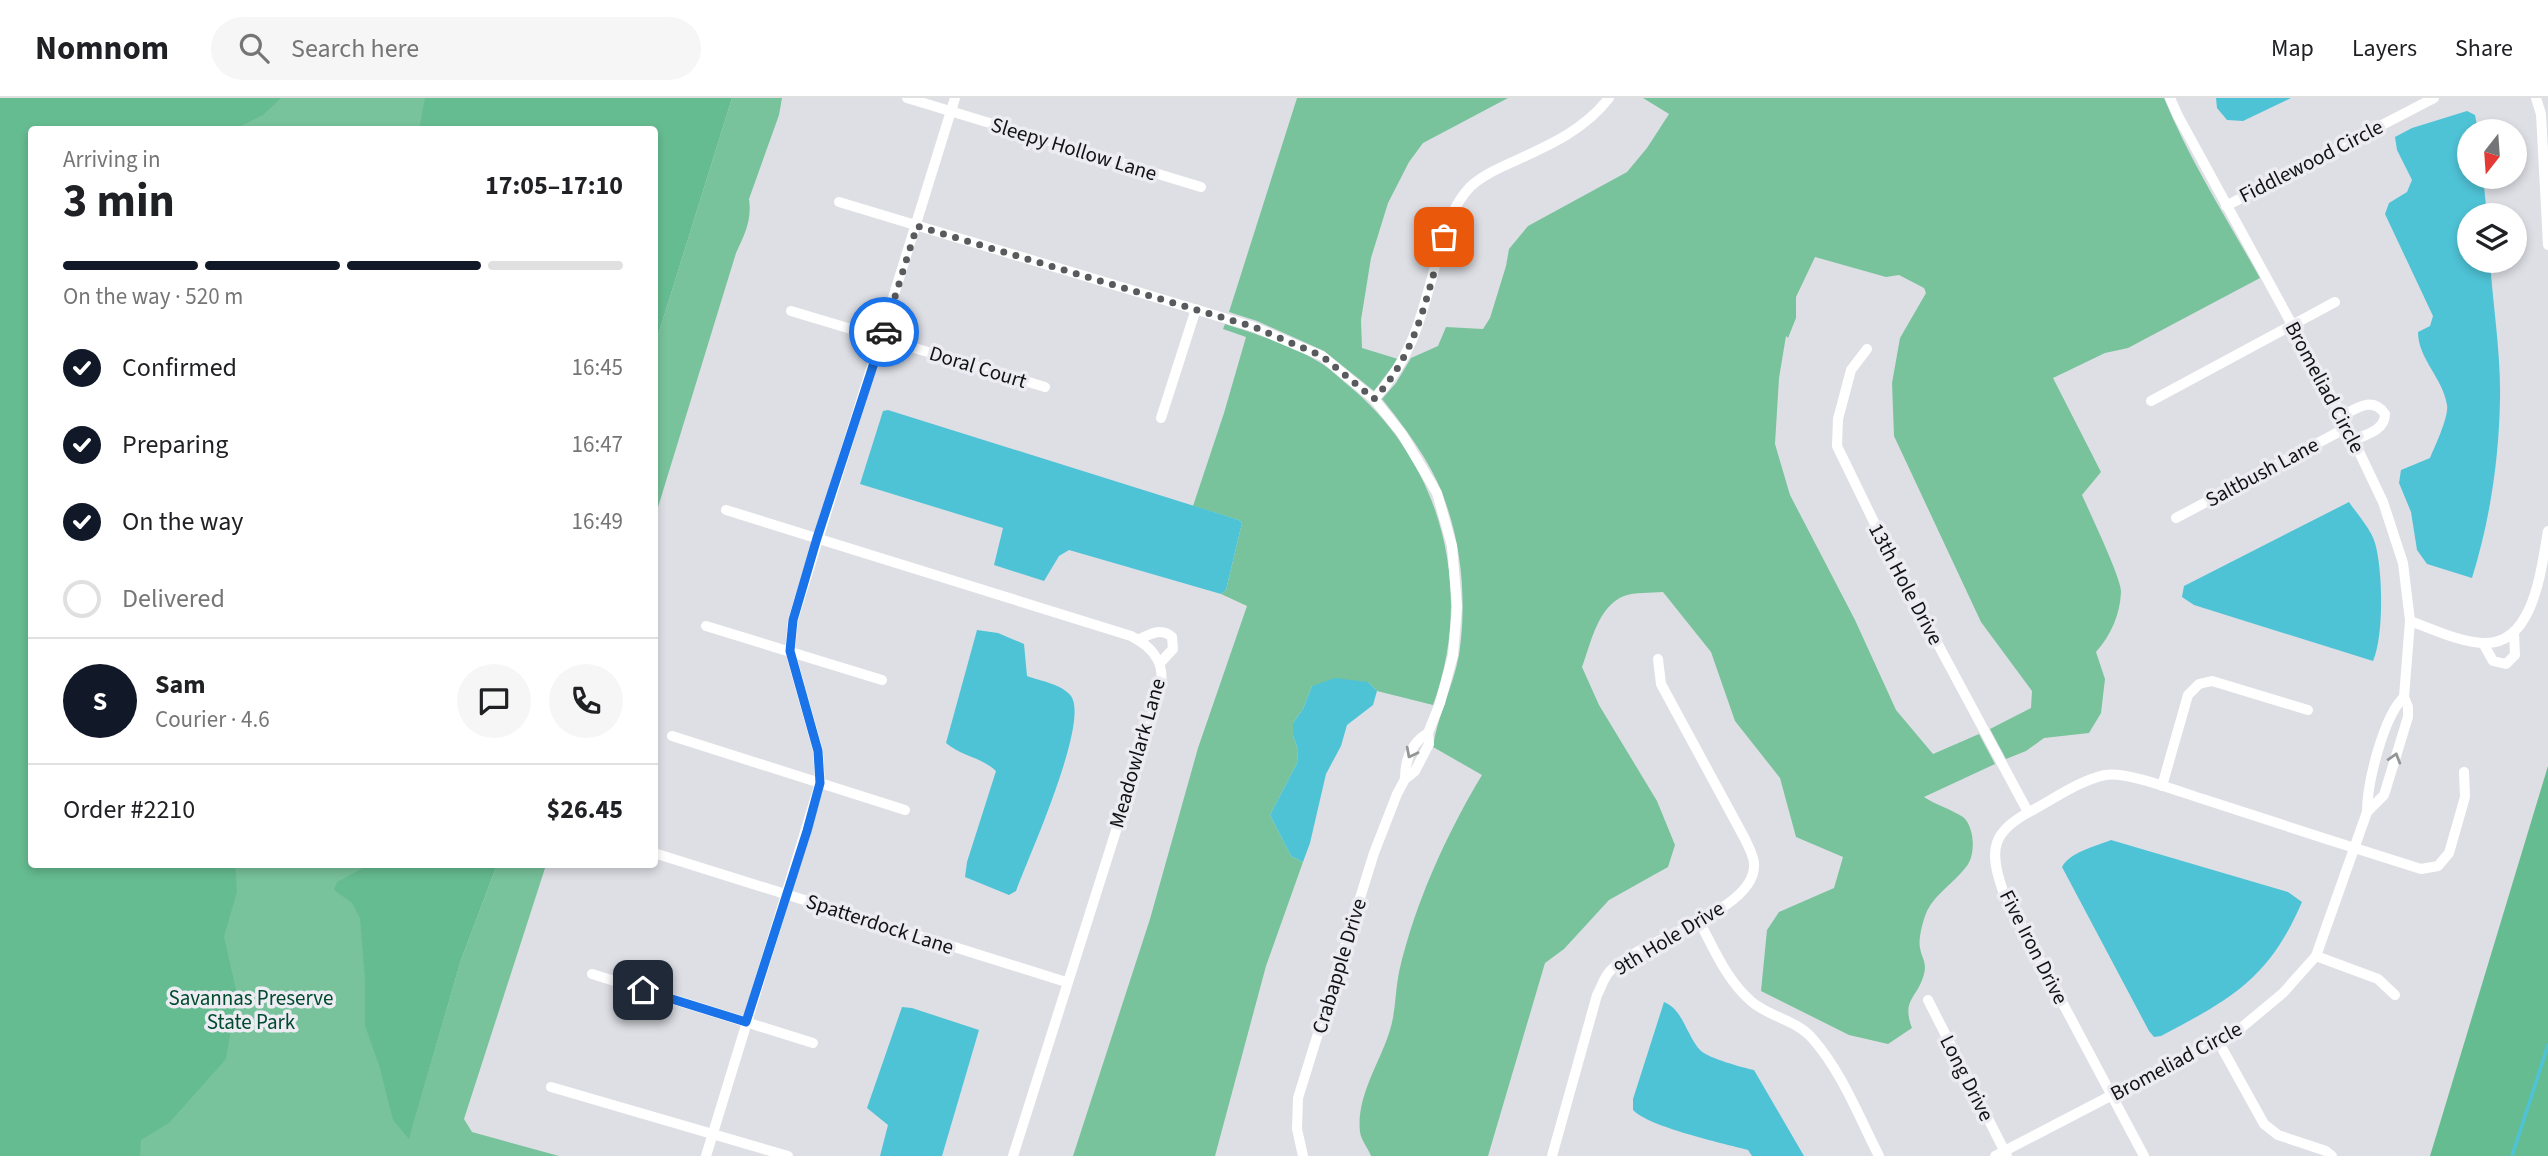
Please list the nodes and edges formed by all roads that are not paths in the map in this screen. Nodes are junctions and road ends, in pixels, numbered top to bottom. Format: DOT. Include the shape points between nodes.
graph roads {
  1 [pos="907,98"];
  2 [pos="955,98"];
  3 [pos="1609,98"];
  4 [pos="2170,98"];
  5 [pos="2434,98"];
  6 [pos="2536,98"];
  7 [pos="951,111"];
  8 [pos="1201,187"];
  9 [pos="839,202"];
  10 [pos="2226,206"];
  11 [pos="917,226"];
  12 [pos="2548,245"];
  13 [pos="2335,302"];
  14 [pos="1196,309"];
  15 [pos="791,311"];
  16 [pos="2294,326"];
  17 [pos="882,339"];
  18 [pos="1867,349"];
  19 [pos="1045,387"];
  20 [pos="1374,399"];
  21 [pos="2151,401"];
  22 [pos="2342,416"];
  23 [pos="1161,418"];
  24 [pos="2348,427"];
  25 [pos="2354,440"];
  26 [pos="726,510"];
  27 [pos="2176,518"];
  28 [pos="2548,531"];
  29 [pos="817,538"];
  30 [pos="2410,621"];
  31 [pos="706,626"];
  32 [pos="2515,633"];
  33 [pos="1139,640"];
  34 [pos="2483,643"];
  35 [pos="790,651"];
  36 [pos="1658,659"];
  37 [pos="1160,663"];
  38 [pos="882,680"];
  39 [pos="2404,697"];
  40 [pos="2308,710"];
  41 [pos="672,736"];
  42 [pos="2464,772"];
  43 [pos="820,783"];
  44 [pos="2161,786"];
  45 [pos="905,810"];
  46 [pos="2367,812"];
  47 [pos="2028,813"];
  48 [pos="2354,848"];
  49 [pos="658,854"];
  50 [pos="786,894"];
  51 [pos="1699,921"];
  52 [pos="2316,956"];
  53 [pos="592,974"];
  54 [pos="1066,982"];
  55 [pos="2395,995"];
  56 [pos="1928,1000"];
  57 [pos="746,1022"];
  58 [pos="2218,1041"];
  59 [pos="813,1043"];
  60 [pos="551,1087"];
  61 [pos="2112,1096"];
  62 [pos="714,1134"];
  63 [pos="2002,1154"];
  64 [pos="706,1156"];
  65 [pos="788,1156"];
  66 [pos="1013,1156"];
  67 [pos="1303,1156"];
  68 [pos="1552,1156"];
  69 [pos="1880,1156"];
  70 [pos="2144,1156"];
  71 [pos="2332,1156"];
  1 -- 7 [label="street, Sleepy Hollow Lane"];
  2 -- 7 [label="street"];
  3 -- 20 [label="street" via="1593,117 1566,135 1472,185 1451,213 1404,361"];
  4 -- 10 [label="street, Bromeliad Circle"];
  5 -- 10 [label="street, Fiddlewood Circle"];
  6 -- 12 [label="street" via="2541,114"];
  7 -- 8 [label="street, Sleepy Hollow Lane"];
  7 -- 11 [label="street"];
  9 -- 11 [label="street, Crabapple Drive"];
  10 -- 16 [label="street, Bromeliad Circle"];
  11 -- 14 [label="street, Crabapple Drive"];
  11 -- 17 [label="street"];
  13 -- 16 [label="street"];
  14 -- 20 [label="street, Crabapple Drive" via="1322,356"];
  14 -- 23 [label="street"];
  15 -- 17 [label="street, Doral Court"];
  16 -- 21 [label="street"];
  16 -- 22 [label="street, Bromeliad Circle"];
  17 -- 19 [label="street, Doral Court"];
  17 -- 29 [label="street"];
  18 -- 47 [label="street, 13th Hole Drive" via="1851,370 1838,419 1837,446"];
  20 -- 67 [label="street, Crabapple Drive" via="1402,434 1437,493 1452,546 1457,607 1453,655 1428,733 1429,744 1415,771 1405,779 1374,853 1298,1098 1297,1129"];
  22 -- 24 [label="street, Bromeliad Circle"];
  22 -- 25 [label="street" via="2364,404 2385,414 2379,428"];
  24 -- 25 [label="street, Bromeliad Circle"];
  24 -- 27 [label="street, Saltbush Lane"];
  25 -- 30 [label="street, Bromeliad Circle" via="2383,502 2403,563"];
  26 -- 29 [label="street"];
  28 -- 32 [label="street" via="2529,611"];
  29 -- 33 [label="street"];
  29 -- 35 [label="street" via="793,620"];
  30 -- 34 [label="street"];
  30 -- 39 [label="street, Bromeliad Circle"];
  31 -- 35 [label="street"];
  32 -- 34 [label="street" via="2498,642"];
  32 -- 34 [label="street" via="2515,655 2506,664 2493,661"];
  33 -- 37 [label="street, Meadowlark Lane" via="1152,649"];
  33 -- 37 [label="street" via="1160,632 1172,637 1173,649"];
  35 -- 38 [label="street"];
  35 -- 43 [label="street" via="818,751"];
  36 -- 51 [label="street, 9th Hole Drive" via="1661,684 1754,863 1751,881 1739,896"];
  37 -- 54 [label="street, Meadowlark Lane" via="1159,695"];
  39 -- 46 [label="street, Bromeliad Circle" via="2391,713 2367,790"];
  46 -- 39 [label="street, Bromeliad Circle, one-way" via="2384,795 2408,717"];
  40 -- 44 [label="street" via="2212,681 2199,684 2188,695"];
  41 -- 43 [label="street"];
  42 -- 48 [label="street, Five Iron Drive" via="2465,797 2449,853 2438,866 2421,869"];
  43 -- 45 [label="street"];
  43 -- 50 [label="street"];
  44 -- 47 [label="street, Five Iron Drive" via="2107,775"];
  44 -- 48 [label="street, Five Iron Drive"];
  46 -- 48 [label="street, Bromeliad Circle"];
  47 -- 61 [label="street, Five Iron Drive" via="2003,830 1994,865 2003,891"];
  48 -- 52 [label="street, Bromeliad Circle"];
  49 -- 50 [label="street, Spatterdock Lane"];
  50 -- 54 [label="street, Spatterdock Lane"];
  50 -- 57 [label="street"];
  51 -- 68 [label="street, 9th Hole Drive" via="1609,971 1597,995"];
  51 -- 69 [label="street" via="1731,981 1754,1004 1811,1036 1832,1065"];
  52 -- 55 [label="street" via="2378,979"];
  52 -- 58 [label="street, Bromeliad Circle" via="2283,993"];
  53 -- 57 [label="street"];
  54 -- 66 [label="street, Meadowlark Lane"];
  56 -- 63 [label="street, Long Drive"];
  57 -- 59 [label="street"];
  57 -- 62 [label="street"];
  58 -- 61 [label="street, Bromeliad Circle"];
  58 -- 71 [label="street" via="2264,1124 2278,1135"];
  60 -- 62 [label="street"];
  61 -- 63 [label="street, Bromeliad Circle"];
  61 -- 70 [label="street, Five Iron Drive"];
  62 -- 64 [label="street"];
  62 -- 65 [label="street"];
}
